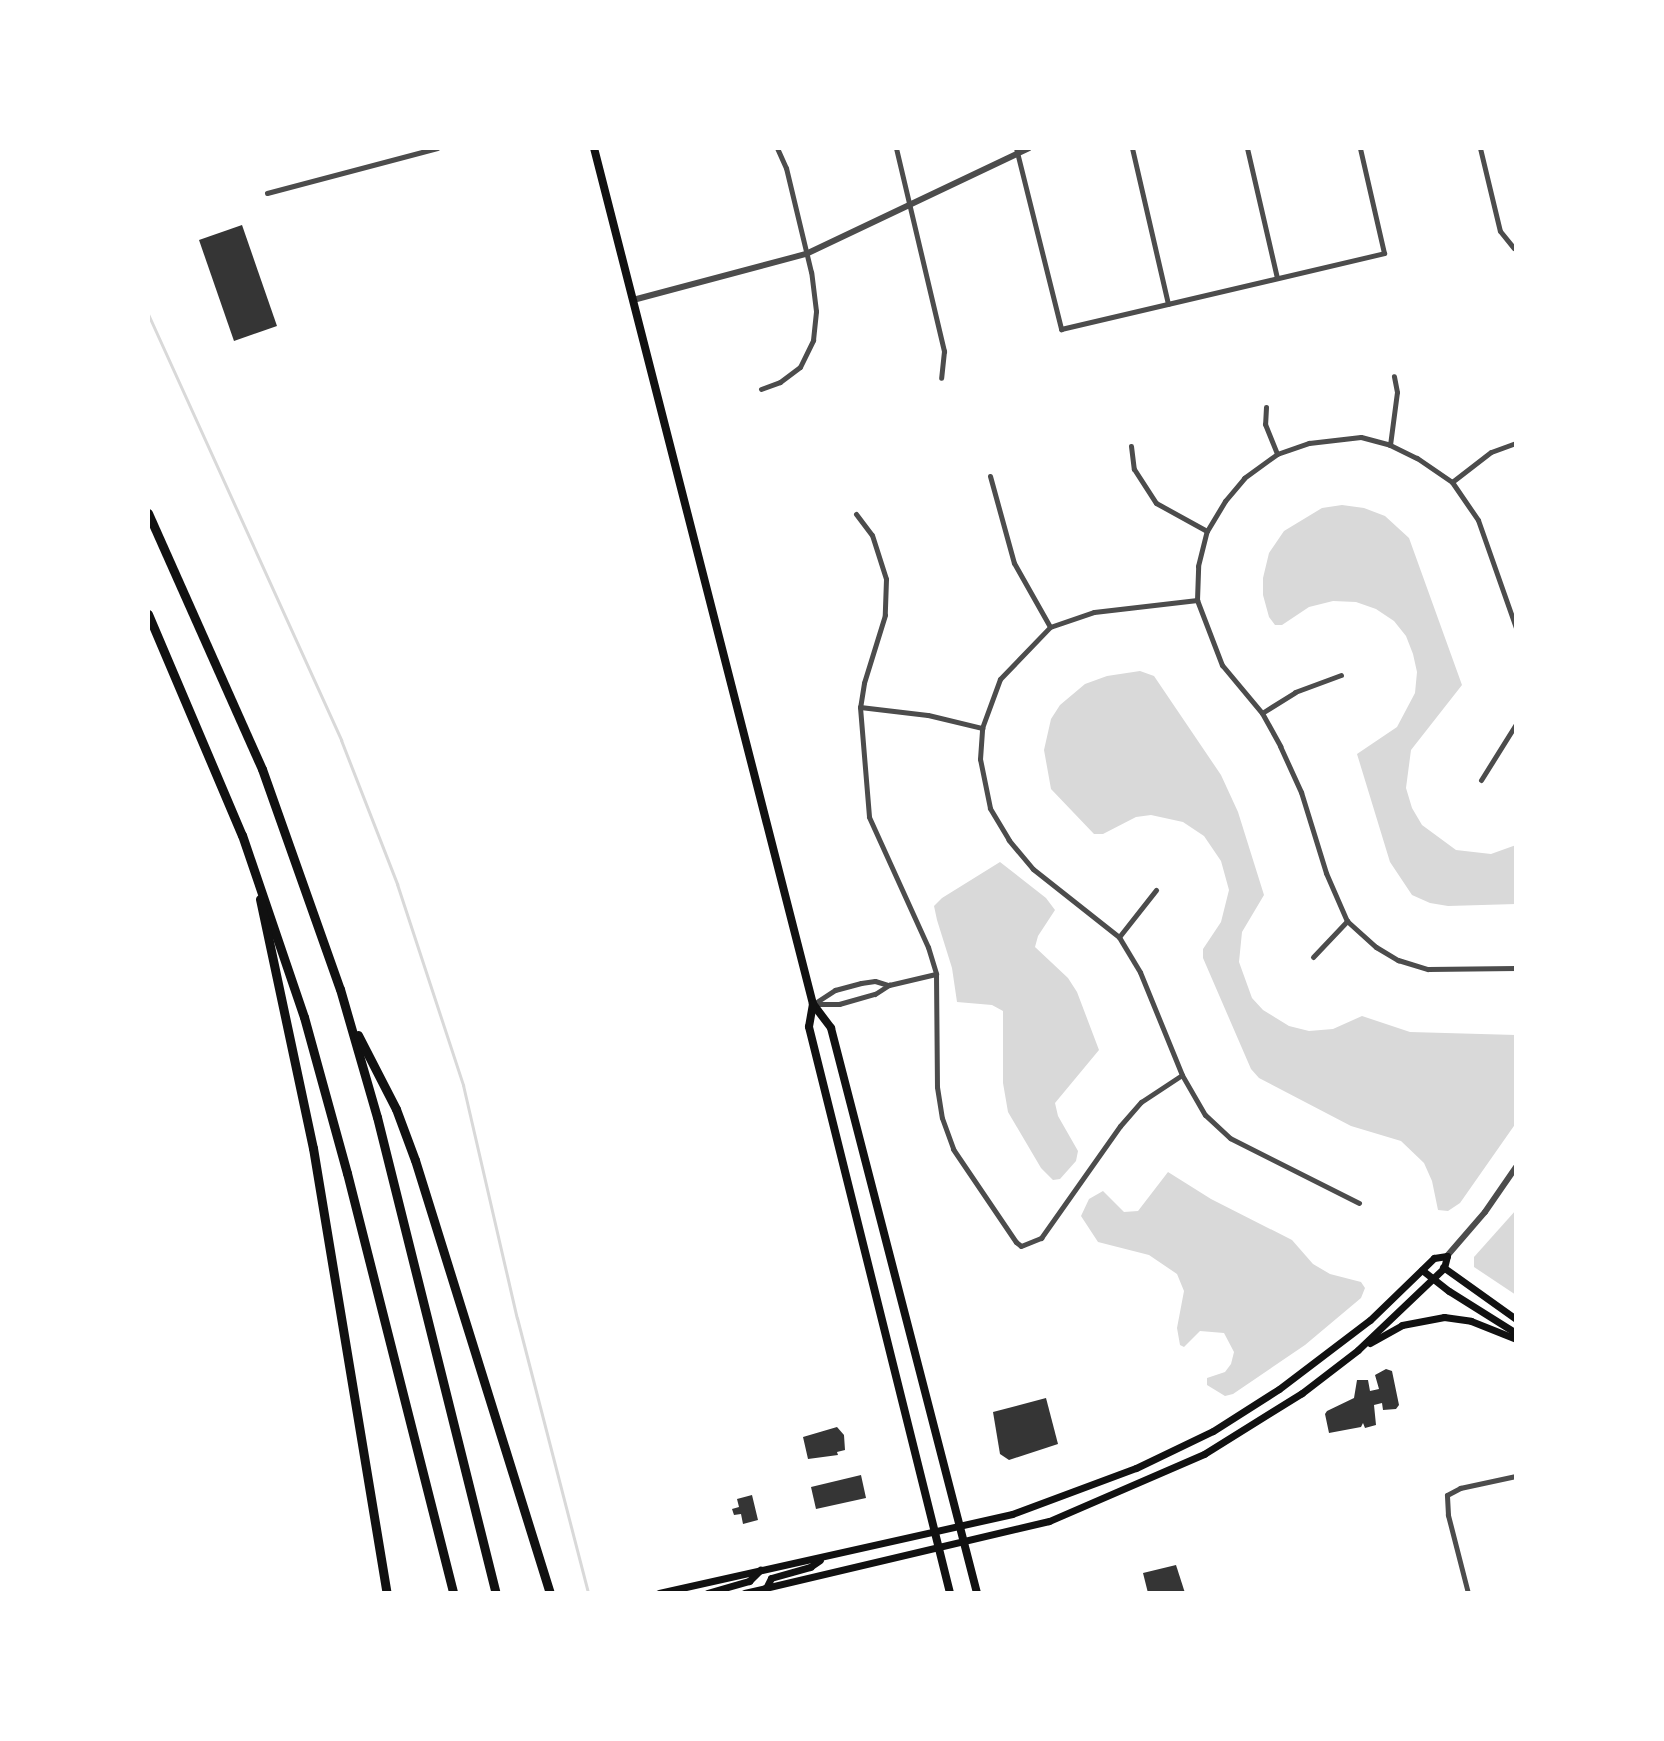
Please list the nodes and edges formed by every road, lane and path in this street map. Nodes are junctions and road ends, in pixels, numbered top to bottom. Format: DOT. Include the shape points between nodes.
graph roads {
  1 [pos="437,148"];
  2 [pos="594,148"];
  3 [pos="777,148"];
  4 [pos="896,148"];
  5 [pos="1029,148"];
  6 [pos="1132,148"];
  7 [pos="1247,148"];
  8 [pos="1360,148"];
  9 [pos="1480,148"];
  10 [pos="1016,150"];
  11 [pos="267,193"];
  12 [pos="909,206"];
  13 [pos="1514,248"];
  14 [pos="806,254"];
  15 [pos="1277,278"];
  16 [pos="633,300"];
  17 [pos="1168,304"];
  18 [pos="1394,376"];
  19 [pos="941,378"];
  20 [pos="761,389"];
  21 [pos="1266,407"];
  22 [pos="1516,443"];
  23 [pos="1390,445"];
  24 [pos="1131,446"];
  25 [pos="1277,454"];
  26 [pos="990,476"];
  27 [pos="1452,482"];
  28 [pos="148,513"];
  29 [pos="856,514"];
  30 [pos="1207,531"];
  31 [pos="1197,600"];
  32 [pos="148,614"];
  33 [pos="1050,627"];
  34 [pos="1516,628"];
  35 [pos="1341,675"];
  36 [pos="860,707"];
  37 [pos="1262,713"];
  38 [pos="1516,724"];
  39 [pos="982,728"];
  40 [pos="1481,780"];
  41 [pos="255,872"];
  42 [pos="1156,890"];
  43 [pos="1347,921"];
  44 [pos="1119,937"];
  45 [pos="1313,957"];
  46 [pos="1516,968"];
  47 [pos="936,974"];
  48 [pos="889,985"];
  49 [pos="813,1004"];
  50 [pos="347,1014"];
  51 [pos="1182,1075"];
  52 [pos="1516,1167"];
  53 [pos="1359,1203"];
  54 [pos="1447,1256"];
  55 [pos="1428,1264"];
  56 [pos="1438,1273"];
  57 [pos="1516,1319"];
  58 [pos="1516,1336"];
  59 [pos="1358,1350"];
  60 [pos="1316,1364"];
  61 [pos="1325,1377"];
  62 [pos="1516,1476"];
  63 [pos="960,1525"];
  64 [pos="933,1531"];
  65 [pos="965,1542"];
  66 [pos="938,1548"];
  67 [pos="825,1556"];
  68 [pos="760,1570"];
  69 [pos="766,1588"];
  70 [pos="387,1593"];
  71 [pos="453,1593"];
  72 [pos="496,1593"];
  73 [pos="550,1593"];
  74 [pos="659,1593"];
  75 [pos="707,1593"];
  76 [pos="744,1593"];
  77 [pos="950,1593"];
  78 [pos="977,1593"];
  79 [pos="1468,1593"];
  1 -- 11 [label="street"];
  2 -- 16 [label="main road"];
  3 -- 14 [label="street"];
  4 -- 12 [label="street"];
  5 -- 10 [label="street"];
  6 -- 17 [label="street"];
  7 -- 15 [label="street"];
  8 -- 15 [label="street" via="1384,253"];
  9 -- 13 [label="street" via="1500,231"];
  10 -- 12 [label="street"];
  10 -- 17 [label="street" via="1061,329"];
  12 -- 14 [label="street"];
  12 -- 19 [label="street" via="944,351"];
  14 -- 16 [label="street"];
  14 -- 20 [label="street" via="816,311 813,340 800,367"];
  15 -- 17 [label="street"];
  16 -- 49 [label="main road"];
  18 -- 23 [label="street"];
  21 -- 25 [label="street" via="1265,424"];
  22 -- 27 [label="street" via="1491,452"];
  23 -- 25 [label="street" via="1340,438"];
  23 -- 27 [label="street"];
  24 -- 30 [label="street" via="1134,469 1156,503"];
  25 -- 30 [label="street" via="1244,478"];
  26 -- 33 [label="street" via="1014,563"];
  27 -- 34 [label="street" via="1478,520"];
  28 -- 50 [label="highway" via="262,769"];
  29 -- 36 [label="street" via="883,562 887,596"];
  30 -- 31 [label="street"];
  31 -- 33 [label="street" via="1094,612"];
  31 -- 37 [label="street" via="1222,665"];
  32 -- 41 [label="highway"];
  33 -- 39 [label="street" via="1000,679"];
  35 -- 37 [label="street" via="1295,692"];
  36 -- 39 [label="street"];
  36 -- 47 [label="street" via="869,817"];
  37 -- 43 [label="street" via="1301,792"];
  38 -- 40 [label="street"];
  39 -- 44 [label="street" via="983,786 1009,840 1033,869"];
  41 -- 70 [label="highway" via="313,1148"];
  41 -- 71 [label="highway" via="322,1080"];
  42 -- 44 [label="street"];
  43 -- 45 [label="street"];
  43 -- 46 [label="street" via="1376,947 1428,969"];
  44 -- 51 [label="street" via="1140,972"];
  47 -- 48 [label="street"];
  47 -- 51 [label="street" via="942,1118 959,1160 1021,1246 1041,1238 1141,1102"];
  48 -- 49 [label="street" via="839,1004"];
  48 -- 49 [label="street" via="861,983 835,990"];
  49 -- 63 [label="main road" via="831,1028"];
  49 -- 64 [label="main road" via="809,1027"];
  50 -- 72 [label="highway"];
  50 -- 73 [label="highway" via="396,1109 415,1160"];
  51 -- 53 [label="street" via="1205,1115 1230,1138"];
  52 -- 54 [label="street"];
  54 -- 55 [label="main road"];
  54 -- 56 [label="main road"];
  55 -- 56 [label="main road"];
  55 -- 56 [label="main road"];
  55 -- 60 [label="main road"];
  56 -- 57 [label="main road"];
  56 -- 58 [label="main road"];
  56 -- 59 [label="main road"];
  58 -- 59 [label="main road" via="1460,1319 1428,1319 1402,1325"];
  59 -- 61 [label="main road"];
  60 -- 61 [label="main road"];
  60 -- 63 [label="main road" via="1223,1425 1157,1459 1044,1504"];
  61 -- 65 [label="main road" via="1240,1433 1164,1473 1049,1521"];
  62 -- 79 [label="street" via="1447,1495"];
  63 -- 64 [label="main road"];
  63 -- 65 [label="main road"];
  64 -- 66 [label="main road"];
  64 -- 67 [label="main road"];
  65 -- 66 [label="main road"];
  65 -- 78 [label="main road"];
  66 -- 69 [label="main road"];
  66 -- 77 [label="main road"];
  67 -- 68 [label="main road"];
  67 -- 69 [label="main road" via="810,1567 771,1578"];
  68 -- 74 [label="main road"];
  68 -- 75 [label="main road" via="749,1581"];
  69 -- 76 [label="main road"];
}
